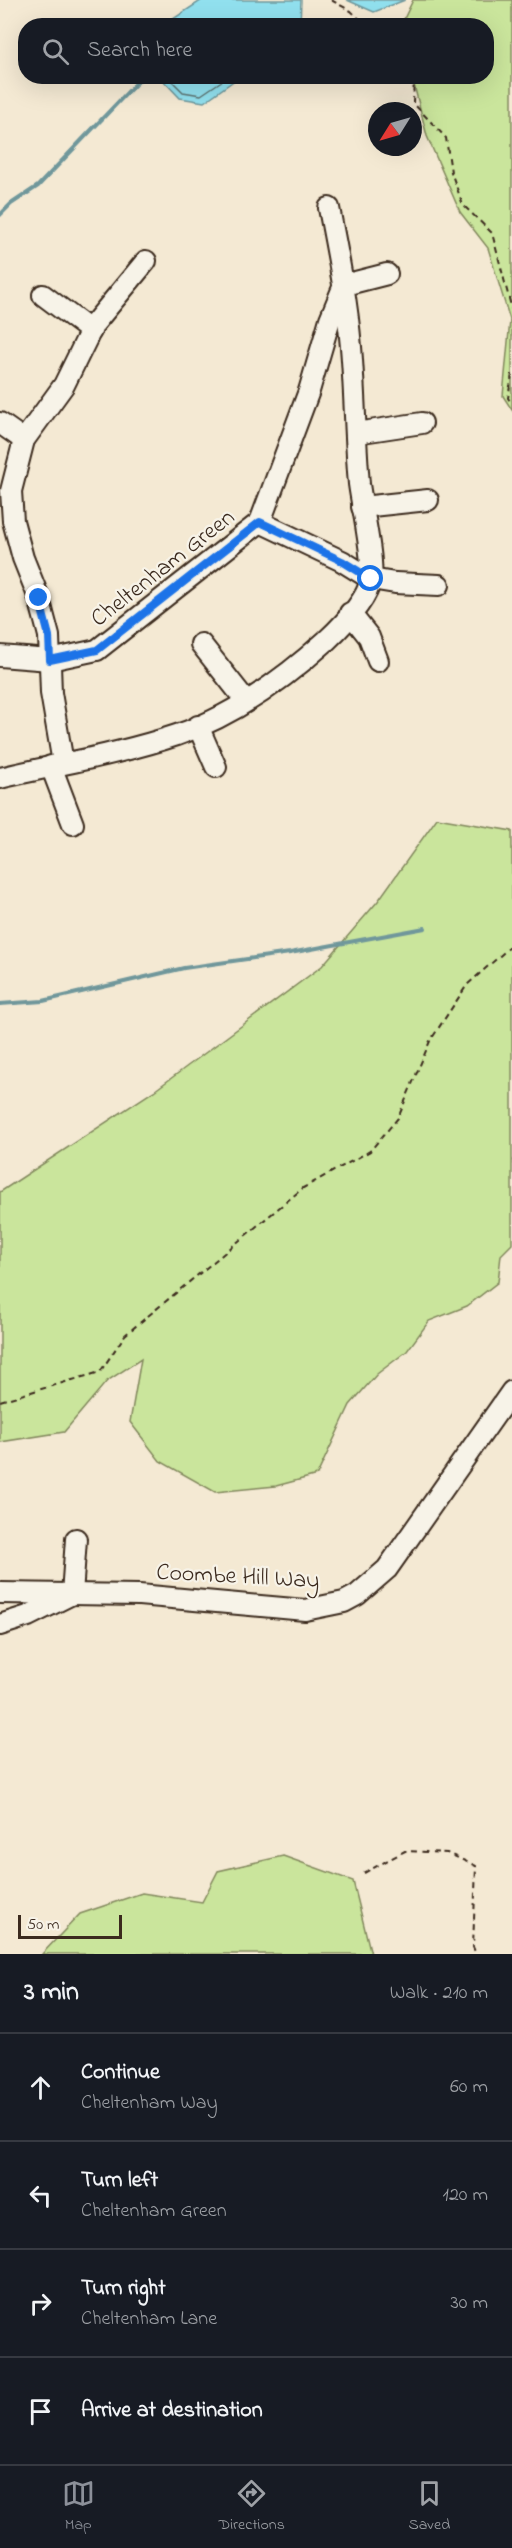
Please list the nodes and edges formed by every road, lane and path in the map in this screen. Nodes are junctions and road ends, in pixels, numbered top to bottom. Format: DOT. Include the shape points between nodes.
graph roads {
  1 [pos="331,0"];
  2 [pos="358,18"];
  3 [pos="414,84"];
  4 [pos="329,208"];
  5 [pos="146,261"];
  6 [pos="387,274"];
  7 [pos="344,285"];
  8 [pos="43,295"];
  9 [pos="512,310"];
  10 [pos="90,331"];
  11 [pos="322,344"];
  12 [pos="351,348"];
  13 [pos="512,374"];
  14 [pos="512,404"];
  15 [pos="0,423"];
  16 [pos="422,423"];
  17 [pos="356,433"];
  18 [pos="24,440"];
  19 [pos="428,500"];
  20 [pos="362,507"];
  21 [pos="260,522"];
  22 [pos="371,579"];
  23 [pos="439,585"];
  24 [pos="351,613"];
  25 [pos="201,644"];
  26 [pos="0,656"];
  27 [pos="50,660"];
  28 [pos="378,661"];
  29 [pos="246,701"];
  30 [pos="198,726"];
  31 [pos="57,765"];
  32 [pos="216,767"];
  33 [pos="0,778"];
  34 [pos="73,824"];
  35 [pos="512,945"];
  36 [pos="512,1391"];
  37 [pos="0,1401"];
  38 [pos="76,1539"];
  39 [pos="6,1593"];
  40 [pos="72,1594"];
  41 [pos="9,1622"];
  42 [pos="364,1873"];
  43 [pos="476,1954"];
  1 -- 2 [label="path"];
  3 -- 9 [label="path" via="413,103 446,138 451,172 463,205 492,233"];
  4 -- 7 [label="street"];
  5 -- 10 [label="street"];
  6 -- 7 [label="street"];
  7 -- 11 [label="street, Cheltenham Green"];
  7 -- 12 [label="street"];
  8 -- 10 [label="street"];
  10 -- 18 [label="street" via="64,385"];
  11 -- 12 [label="street"];
  11 -- 21 [label="street, Cheltenham Green"];
  12 -- 17 [label="street"];
  13 -- 14 [label="path" via="508,398"];
  15 -- 18 [label="street"];
  16 -- 17 [label="street"];
  17 -- 20 [label="street"];
  18 -- 27 [label="street" via="11,491 13,521 39,598 49,636"];
  19 -- 20 [label="street"];
  20 -- 22 [label="street"];
  21 -- 22 [label="street"];
  21 -- 27 [label="street, Cheltenham Green" via="97,650"];
  22 -- 23 [label="street"];
  22 -- 24 [label="street"];
  24 -- 28 [label="street" via="369,637"];
  24 -- 29 [label="street" via="308,657"];
  25 -- 29 [label="street"];
  26 -- 27 [label="street, Cheltenham Green"];
  27 -- 31 [label="street"];
  29 -- 30 [label="street"];
  30 -- 31 [label="street"];
  30 -- 32 [label="street"];
  31 -- 33 [label="street"];
  31 -- 34 [label="street"];
  35 -- 37 [label="path" via="467,985 430,1041 398,1118 370,1151 303,1188 125,1335 100,1372"];
  36 -- 40 [label="street, Coombe Hill Way" via="387,1569 344,1602 305,1610 139,1595"];
  38 -- 40 [label="street"];
  39 -- 40 [label="street, Coombe Hill Way"];
  39 -- 41 [label="street, Coombe Hill Way" via="19,1605"];
  40 -- 41 [label="street, Coombe Hill Way"];
  42 -- 43 [label="path" via="405,1851 447,1853 476,1866"];
}
